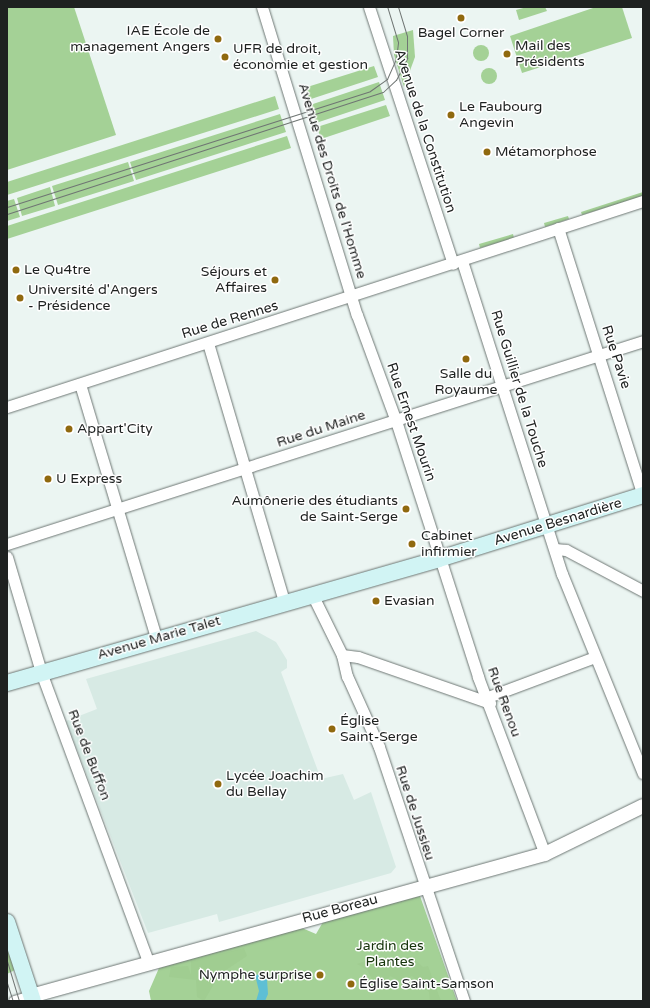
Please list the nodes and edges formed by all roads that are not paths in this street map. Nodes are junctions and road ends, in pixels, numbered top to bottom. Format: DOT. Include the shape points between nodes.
graph roads {
  1 [pos="262,7"];
  2 [pos="369,7"];
  3 [pos="643,201"];
  4 [pos="558,228"];
  5 [pos="458,262"];
  6 [pos="353,296"];
  7 [pos="643,341"];
  8 [pos="208,343"];
  9 [pos="601,354"];
  10 [pos="80,384"];
  11 [pos="504,386"];
  12 [pos="7,407"];
  13 [pos="396,421"];
  14 [pos="245,469"];
  15 [pos="643,496"];
  16 [pos="119,508"];
  17 [pos="547,526"];
  18 [pos="7,544"];
  19 [pos="555,549"];
  20 [pos="7,557"];
  21 [pos="439,558"];
  22 [pos="643,591"];
  23 [pos="312,594"];
  24 [pos="284,601"];
  25 [pos="156,638"];
  26 [pos="342,655"];
  27 [pos="595,657"];
  28 [pos="41,672"];
  29 [pos="7,683"];
  30 [pos="489,700"];
  31 [pos="643,773"];
  32 [pos="643,806"];
  33 [pos="545,854"];
  34 [pos="425,887"];
  35 [pos="7,922"];
  36 [pos="148,961"];
  37 [pos="32,998"];
  38 [pos="14,1001"];
  39 [pos="464,1001"];
  1 -- 6 [label="street, Avenue des Droits de l'Homme"];
  2 -- 5 [label="street, Avenue de la Constitution"];
  3 -- 4 [label="street, Rue de Rennes"];
  4 -- 5 [label="street, Rue de Rennes"];
  4 -- 9 [label="street, Rue Pavie"];
  5 -- 6 [label="street, Rue de Rennes"];
  5 -- 11 [label="street, Rue Guillier de la Touche"];
  6 -- 8 [label="street, Rue de Rennes"];
  6 -- 13 [label="street, Rue Ernest Mourin"];
  7 -- 9 [label="street, Rue du Maine"];
  8 -- 10 [label="street, Rue de Rennes"];
  8 -- 14 [label="street"];
  9 -- 11 [label="street, Rue du Maine"];
  9 -- 15 [label="street, Rue Pavie"];
  10 -- 12 [label="street, Rue de Rennes"];
  10 -- 16 [label="street"];
  11 -- 13 [label="street, Rue du Maine"];
  11 -- 17 [label="street, Rue Guillier de la Touche"];
  13 -- 14 [label="street, Rue du Maine"];
  13 -- 21 [label="street, Rue Ernest Mourin"];
  14 -- 16 [label="street, Rue du Maine"];
  14 -- 24 [label="street"];
  15 -- 17 [label="main road, Avenue Besnardière"];
  16 -- 18 [label="street, Rue du Maine"];
  16 -- 25 [label="street"];
  17 -- 19 [label="street, Rue Guillier de la Touche"];
  17 -- 21 [label="main road, Avenue Besnardière"];
  19 -- 22 [label="street" via="566,550"];
  19 -- 27 [label="street, Rue Guillier de la Touche"];
  20 -- 28 [label="street, Rue de Buffon"];
  21 -- 23 [label="main road, Avenue Besnardière"];
  21 -- 30 [label="street, Rue Renou"];
  23 -- 24 [label="main road, Avenue Marie Talet"];
  23 -- 26 [label="street, Rue de Jussieu"];
  24 -- 25 [label="main road, Avenue Marie Talet"];
  25 -- 28 [label="main road, Avenue Marie Talet"];
  26 -- 30 [label="street" via="358,657"];
  26 -- 34 [label="street, Rue de Jussieu" via="347,676 379,747"];
  27 -- 30 [label="street"];
  27 -- 31 [label="street, Rue Guillier de la Touche"];
  28 -- 29 [label="main road, Avenue Marie Talet"];
  28 -- 36 [label="street, Rue de Buffon"];
  30 -- 33 [label="street, Rue Renou"];
  32 -- 33 [label="street, Rue Boreau"];
  33 -- 34 [label="street, Rue Boreau"];
  34 -- 36 [label="street, Rue Boreau"];
  34 -- 39 [label="street, Rue de Jussieu"];
  35 -- 37 [label="main road"];
  36 -- 37 [label="street, Rue Boreau"];
  37 -- 38 [label="street"];
}
